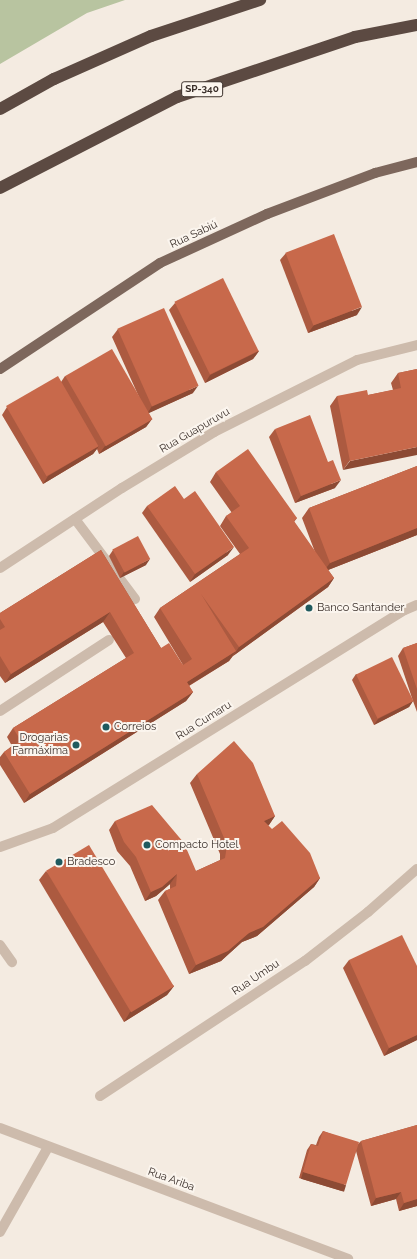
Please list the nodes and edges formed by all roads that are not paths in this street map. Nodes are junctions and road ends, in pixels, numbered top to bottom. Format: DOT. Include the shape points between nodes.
graph roads {
  1 [pos="260,0"];
  2 [pos="417,25"];
  3 [pos="0,110"];
  4 [pos="417,162"];
  5 [pos="0,188"];
  6 [pos="417,345"];
  7 [pos="0,368"];
  8 [pos="76,519"];
  9 [pos="0,568"];
  10 [pos="135,599"];
  11 [pos="417,605"];
  12 [pos="109,640"];
  13 [pos="0,711"];
  14 [pos="0,847"];
  15 [pos="417,869"];
  16 [pos="0,945"];
  17 [pos="12,962"];
  18 [pos="100,1096"];
  19 [pos="0,1128"];
  20 [pos="48,1147"];
  21 [pos="0,1232"];
  22 [pos="336,1256"];
  23 [pos="348,1259"];
  1 -- 3 [label="highway" via="151,36 54,79"];
  2 -- 5 [label="highway, SP-340" via="355,37 177,97"];
  4 -- 7 [label="main road, Rua Sabiú" via="375,173 267,214 160,263"];
  6 -- 8 [label="street, Rua Guapuruvu" via="357,360 214,432"];
  8 -- 9 [label="street, Rua Guapuruvu"];
  8 -- 10 [label="street"];
  11 -- 14 [label="street, Rua Cumaru" via="405,610 54,828"];
  12 -- 13 [label="street"];
  15 -- 18 [label="street, Rua Umbu" via="368,912 305,960"];
  16 -- 17 [label="street"];
  19 -- 20 [label="street, Rua Ariba"];
  20 -- 21 [label="street"];
  20 -- 22 [label="street, Rua Ariba"];
  22 -- 23 [label="street, Rua Ariba"];
}
